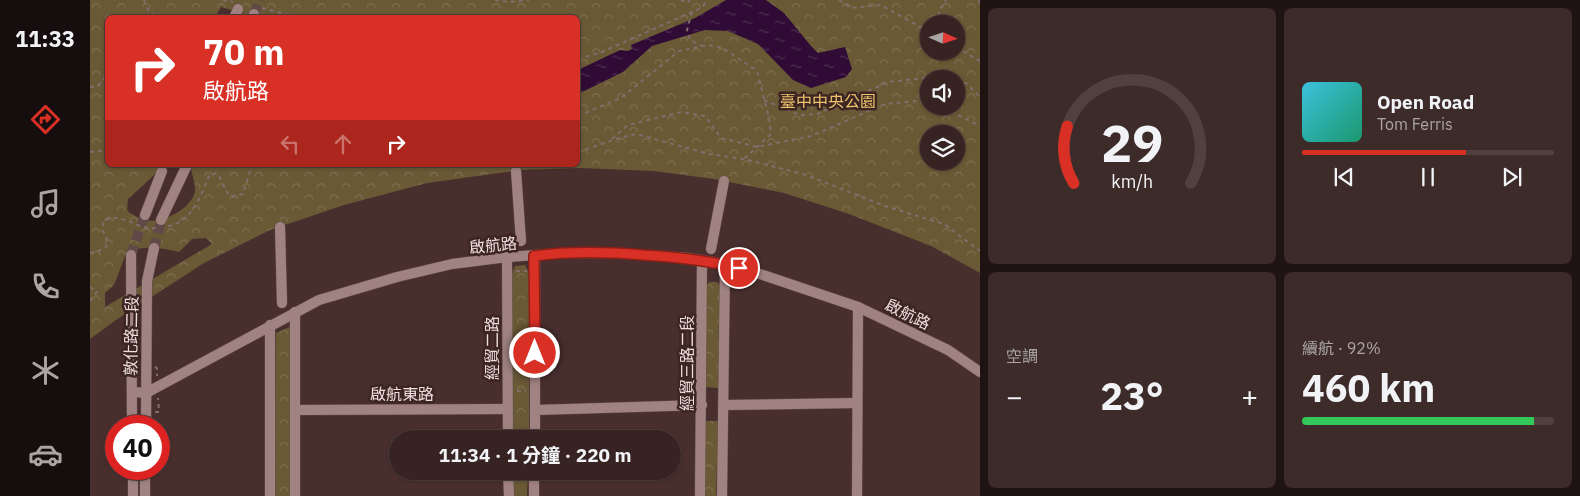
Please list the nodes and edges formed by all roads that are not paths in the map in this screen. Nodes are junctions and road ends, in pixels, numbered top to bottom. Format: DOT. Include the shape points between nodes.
graph roads {
  1 [pos="186,167"];
  2 [pos="162,171"];
  3 [pos="516,171"];
  4 [pos="724,181"];
  5 [pos="145,215"];
  6 [pos="161,220"];
  7 [pos="280,227"];
  8 [pos="521,240"];
  9 [pos="154,248"];
  10 [pos="711,249"];
  11 [pos="131,255"];
  12 [pos="534,256"];
  13 [pos="507,257"];
  14 [pos="702,260"];
  15 [pos="725,264"];
  16 [pos="282,303"];
  17 [pos="858,307"];
  18 [pos="295,312"];
  19 [pos="270,325"];
  20 [pos="980,372"];
  21 [pos="132,392"];
  22 [pos="146,392"];
  23 [pos="856,403"];
  24 [pos="702,405"];
  25 [pos="724,405"];
  26 [pos="508,409"];
  27 [pos="296,410"];
  28 [pos="535,410"];
  29 [pos="132,415"];
  30 [pos="146,415"];
  31 [pos="508,430"];
  32 [pos="534,430"];
  33 [pos="133,480"];
  34 [pos="145,480"];
  35 [pos="508,480"];
  36 [pos="534,480"];
  37 [pos="133,496"];
  38 [pos="145,496"];
  39 [pos="270,496"];
  40 [pos="295,496"];
  41 [pos="508,496"];
  42 [pos="534,496"];
  43 [pos="700,496"];
  44 [pos="722,496"];
  45 [pos="857,496"];
  1 -- 6 [label="street"];
  2 -- 5 [label="street"];
  3 -- 8 [label="street"];
  4 -- 10 [label="street"];
  7 -- 16 [label="street"];
  9 -- 22 [label="street, 敦化路二段" via="147,282"];
  11 -- 21 [label="street, 敦化路二段"];
  12 -- 13 [label="street, 啟航路"];
  12 -- 14 [label="street, 啟航路" via="613,252"];
  12 -- 28 [label="street"];
  13 -- 18 [label="street, 啟航路" via="452,264 397,277 319,300"];
  13 -- 26 [label="street, 經貿二路"];
  14 -- 15 [label="street, 啟航路"];
  14 -- 24 [label="street, 經貿三路二段"];
  15 -- 17 [label="street, 啟航路"];
  15 -- 25 [label="street"];
  17 -- 20 [label="street, 啟航路" via="948,350"];
  17 -- 23 [label="street"];
  18 -- 19 [label="street, 啟航路"];
  18 -- 27 [label="street"];
  19 -- 22 [label="street, 啟航路"];
  19 -- 39 [label="street"];
  21 -- 22 [label="street, 啟航路"];
  21 -- 29 [label="street, 敦化路二段"];
  22 -- 30 [label="street, 敦化路二段"];
  23 -- 25 [label="street"];
  23 -- 45 [label="street"];
  24 -- 28 [label="street"];
  24 -- 43 [label="street, 經貿三路二段"];
  25 -- 44 [label="street"];
  26 -- 27 [label="street, 啟航東路"];
  26 -- 31 [label="street, 經貿二路"];
  27 -- 40 [label="street"];
  28 -- 32 [label="street"];
  33 -- 37 [label="street"];
  34 -- 38 [label="street"];
  35 -- 41 [label="street"];
  36 -- 42 [label="street"];
}
